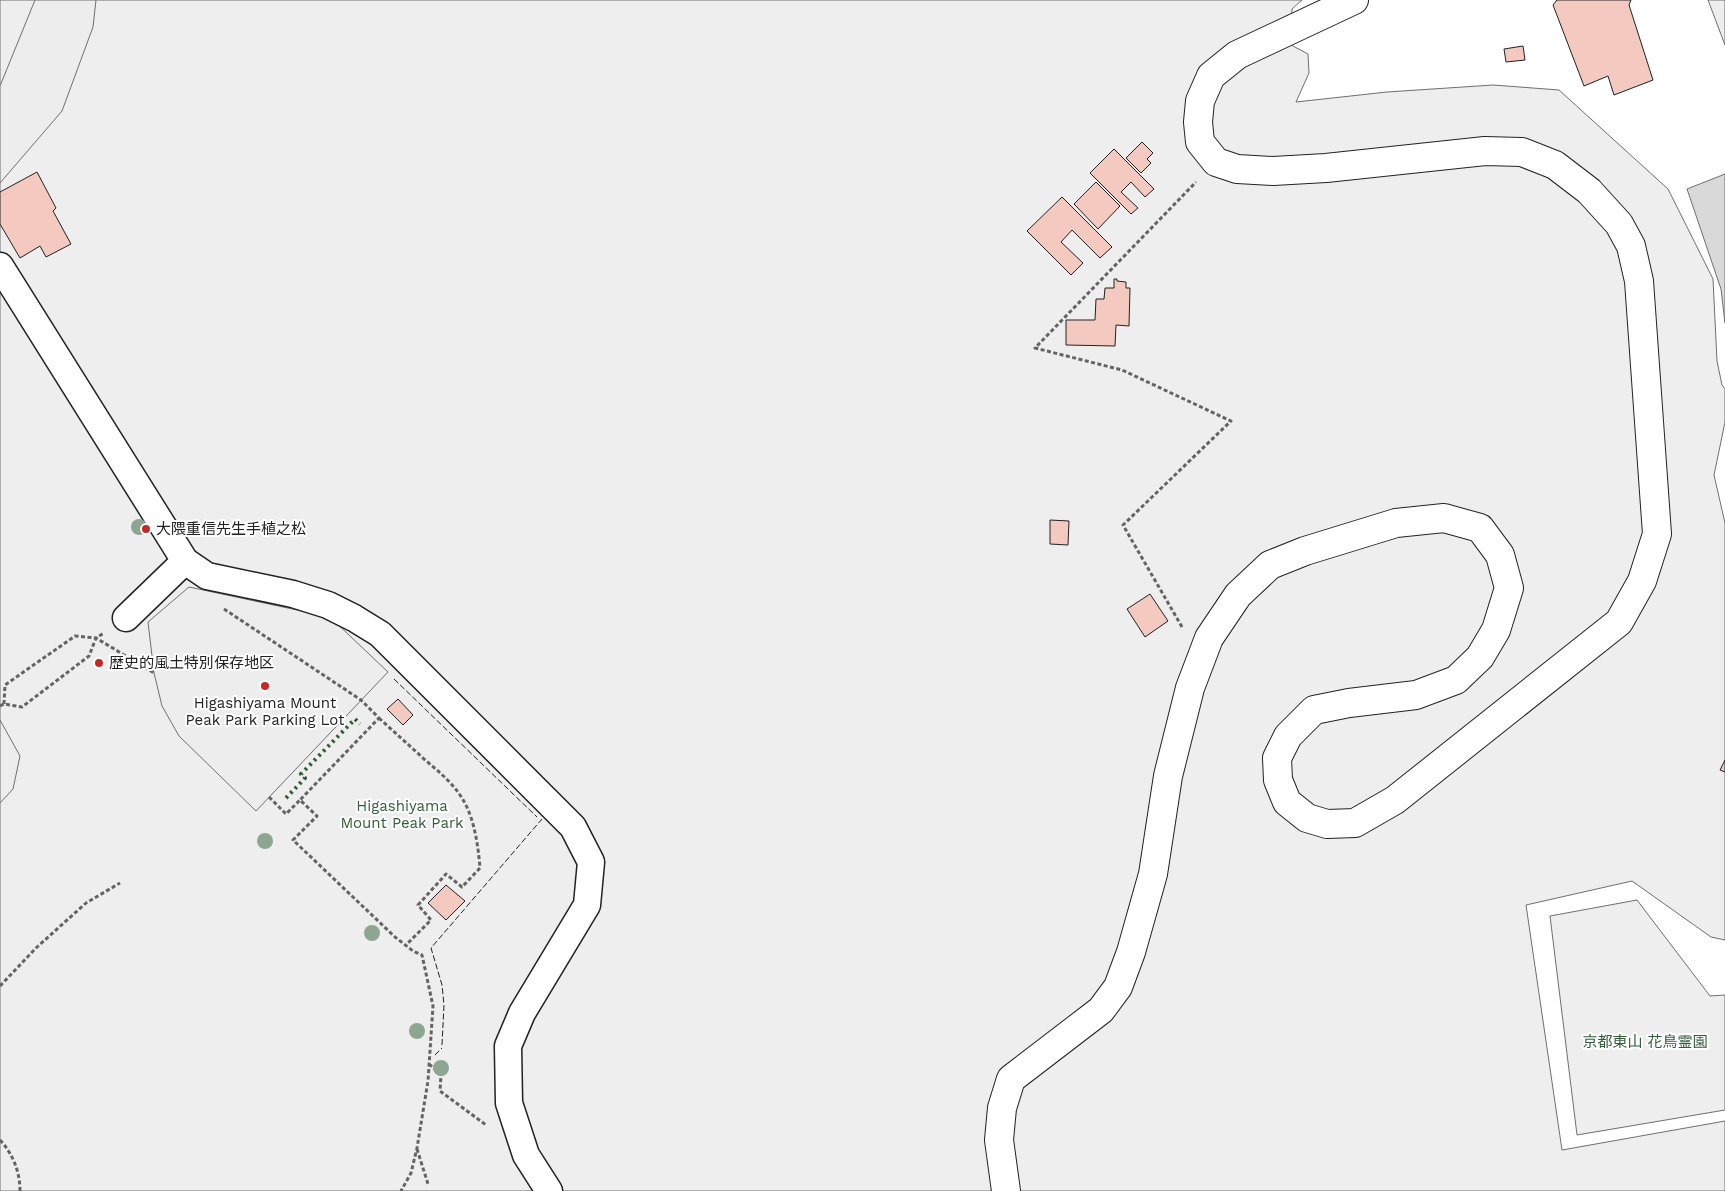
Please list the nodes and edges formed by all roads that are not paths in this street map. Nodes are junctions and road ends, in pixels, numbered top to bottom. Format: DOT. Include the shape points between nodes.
graph roads {
  1 [pos="1354,0"];
  2 [pos="0,266"];
  3 [pos="185,561"];
  4 [pos="126,618"];
  5 [pos="549,1191"];
  6 [pos="1006,1191"];
  1 -- 6 [label="street" via="1237,56 1211,76 1200,101 1200,142 1216,162 1237,169 1274,171 1485,151 1522,152 1555,165 1589,191 1620,224 1631,246 1639,281 1657,534 1642,581 1619,622 1395,800 1355,823 1327,824 1307,818 1287,802 1278,780 1277,758 1288,736 1314,710 1416,695 1456,680 1480,657 1496,630 1508,588 1500,555 1480,528 1444,518 1396,523 1270,565 1238,595 1209,638 1190,688 1168,776 1153,874 1118,987 1101,1010 1011,1079 1002,1108 999,1140"];
  2 -- 3 [label="street"];
  3 -- 4 [label="street"];
  3 -- 5 [label="street" via="206,576 293,594 328,605 380,634 573,827 591,862 587,904 522,1013 508,1046 509,1103 526,1155"];
}
